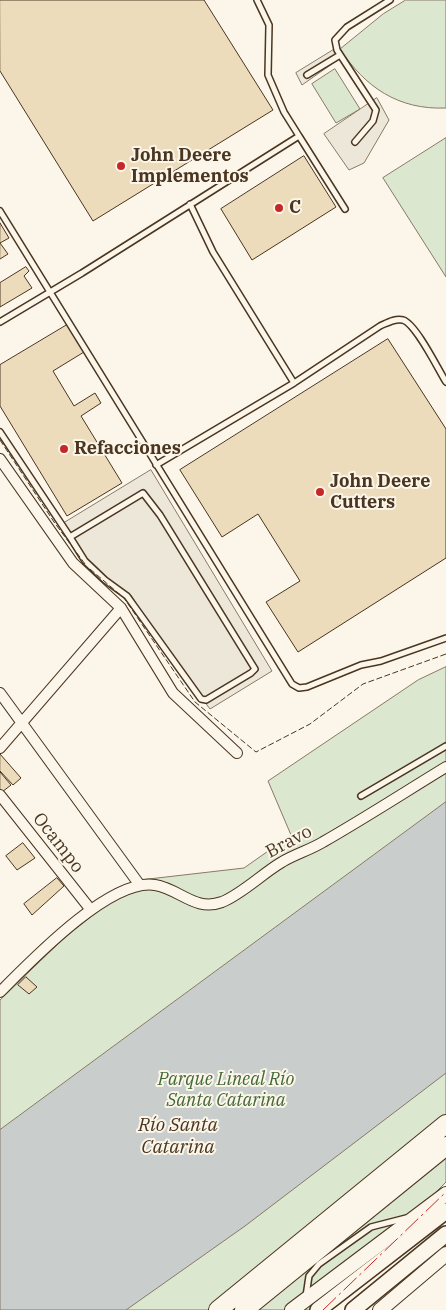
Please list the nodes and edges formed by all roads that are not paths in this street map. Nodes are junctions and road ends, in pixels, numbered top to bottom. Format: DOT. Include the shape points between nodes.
graph roads {
  1 [pos="257,0"];
  2 [pos="390,0"];
  3 [pos="340,55"];
  4 [pos="307,75"];
  5 [pos="299,136"];
  6 [pos="355,142"];
  7 [pos="190,204"];
  8 [pos="345,209"];
  9 [pos="0,211"];
  10 [pos="50,292"];
  11 [pos="0,322"];
  12 [pos="446,382"];
  13 [pos="294,383"];
  14 [pos="0,432"];
  15 [pos="0,459"];
  16 [pos="156,465"];
  17 [pos="70,537"];
  18 [pos="121,608"];
  19 [pos="446,638"];
  20 [pos="0,693"];
  21 [pos="22,723"];
  22 [pos="446,746"];
  23 [pos="0,748"];
  24 [pos="238,753"];
  25 [pos="446,767"];
  26 [pos="0,795"];
  27 [pos="362,796"];
  28 [pos="139,884"];
  29 [pos="91,910"];
  30 [pos="0,992"];
  31 [pos="446,1124"];
  32 [pos="446,1146"];
  33 [pos="446,1194"];
  34 [pos="446,1211"];
  35 [pos="421,1214"];
  36 [pos="446,1234"];
  37 [pos="446,1254"];
  38 [pos="300,1306"];
  39 [pos="218,1310"];
  40 [pos="244,1310"];
  41 [pos="318,1310"];
  42 [pos="354,1310"];
  43 [pos="380,1310"];
  1 -- 5 [label="lane" via="269,25 268,75"];
  2 -- 3 [label="lane" via="337,35 335,45"];
  3 -- 4 [label="lane"];
  3 -- 6 [label="lane" via="376,110 373,121"];
  5 -- 7 [label="lane"];
  5 -- 8 [label="lane"];
  7 -- 10 [label="lane"];
  7 -- 13 [label="lane" via="214,252"];
  9 -- 10 [label="lane"];
  10 -- 11 [label="lane"];
  10 -- 16 [label="lane"];
  12 -- 13 [label="lane" via="413,328 400,320 380,326"];
  13 -- 16 [label="lane"];
  14 -- 17 [label="lane"];
  15 -- 18 [label="street" via="72,563"];
  16 -- 19 [label="lane" via="292,684 299,688 307,687 361,665"];
  17 -- 17 [label="lane" via="85,561 128,596 204,700 255,670 148,496 143,493"];
  18 -- 21 [label="street"];
  18 -- 24 [label="street" via="173,693"];
  20 -- 21 [label="street"];
  21 -- 23 [label="street"];
  21 -- 28 [label="street"];
  22 -- 27 [label="lane"];
  25 -- 28 [label="street, Bravo" via="322,843 283,861 224,901 200,904 157,886"];
  26 -- 29 [label="street, Ocampo"];
  28 -- 29 [label="street" via="111,896"];
  29 -- 30 [label="street"];
  31 -- 39 [label="highway"];
  32 -- 40 [label="highway"];
  33 -- 35 [label="main road"];
  34 -- 41 [label="main road"];
  35 -- 38 [label="main road"];
  35 -- 38 [label="lane" via="371,1227 319,1264 309,1276"];
  36 -- 42 [label="main road"];
  37 -- 43 [label="main road"];
}
